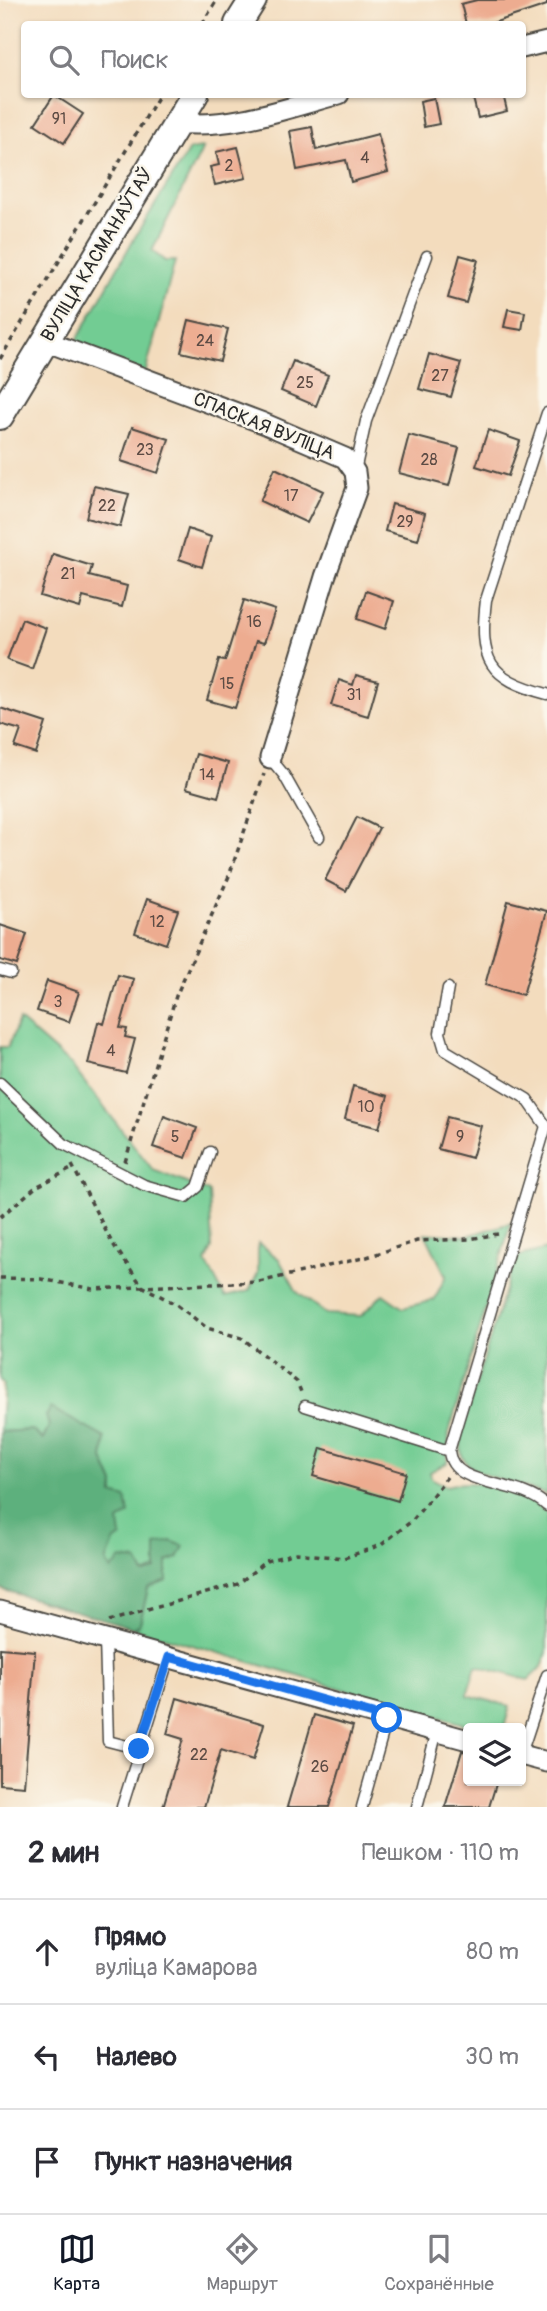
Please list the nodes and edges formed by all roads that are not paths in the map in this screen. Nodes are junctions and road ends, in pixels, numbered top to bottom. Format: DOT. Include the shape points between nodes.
graph roads {
  1 [pos="253,0"];
  2 [pos="239,21"];
  3 [pos="547,42"];
  4 [pos="526,47"];
  5 [pos="193,98"];
  6 [pos="324,98"];
  7 [pos="177,123"];
  8 [pos="427,256"];
  9 [pos="45,341"];
  10 [pos="547,413"];
  11 [pos="0,416"];
  12 [pos="355,472"];
  13 [pos="547,694"];
  14 [pos="270,758"];
  15 [pos="319,837"];
  16 [pos="0,970"];
  17 [pos="11,973"];
  18 [pos="448,988"];
  19 [pos="0,1083"];
  20 [pos="210,1152"];
  21 [pos="305,1406"];
  22 [pos="449,1451"];
  23 [pos="547,1506"];
  24 [pos="0,1611"];
  25 [pos="105,1640"];
  26 [pos="169,1657"];
  27 [pos="547,1675"];
  28 [pos="387,1718"];
  29 [pos="437,1731"];
  30 [pos="463,1739"];
  31 [pos="526,1739"];
  32 [pos="139,1749"];
  33 [pos="526,1756"];
  34 [pos="547,1762"];
  35 [pos="122,1807"];
  36 [pos="362,1807"];
  37 [pos="417,1807"];
  1 -- 2 [label="main road"];
  3 -- 4 [label="street"];
  5 -- 7 [label="main road, ВУЛІЦА КАСМАНАЎТАЎ"];
  6 -- 7 [label="street" via="231,122"];
  7 -- 9 [label="main road, ВУЛІЦА КАСМАНАЎТАЎ"];
  8 -- 12 [label="lane" via="366,421"];
  9 -- 11 [label="main road, ВУЛІЦА КАСМАНАЎТАЎ"];
  9 -- 12 [label="street, СПАСКАЯ ВУЛІЦА" via="275,428 345,458"];
  10 -- 13 [label="lane" via="486,600 482,629 484,649 511,684"];
  12 -- 14 [label="street, СПАСКАЯ ВУЛІЦА" via="357,488"];
  14 -- 15 [label="lane"];
  16 -- 17 [label="lane"];
  18 -- 22 [label="lane" via="440,1033 445,1050 527,1099 546,1126"];
  19 -- 20 [label="lane" via="64,1144 144,1185 186,1197 198,1187"];
  21 -- 22 [label="lane"];
  22 -- 23 [label="lane" via="450,1462 462,1475 521,1489"];
  24 -- 25 [label="street"];
  25 -- 26 [label="street"];
  25 -- 32 [label="lane" via="108,1741"];
  26 -- 28 [label="street"];
  26 -- 32 [label="lane"];
  27 -- 31 [label="lane"];
  28 -- 29 [label="street"];
  28 -- 36 [label="lane"];
  29 -- 30 [label="street"];
  29 -- 37 [label="lane"];
  32 -- 35 [label="lane"];
  33 -- 34 [label="street"];
}
